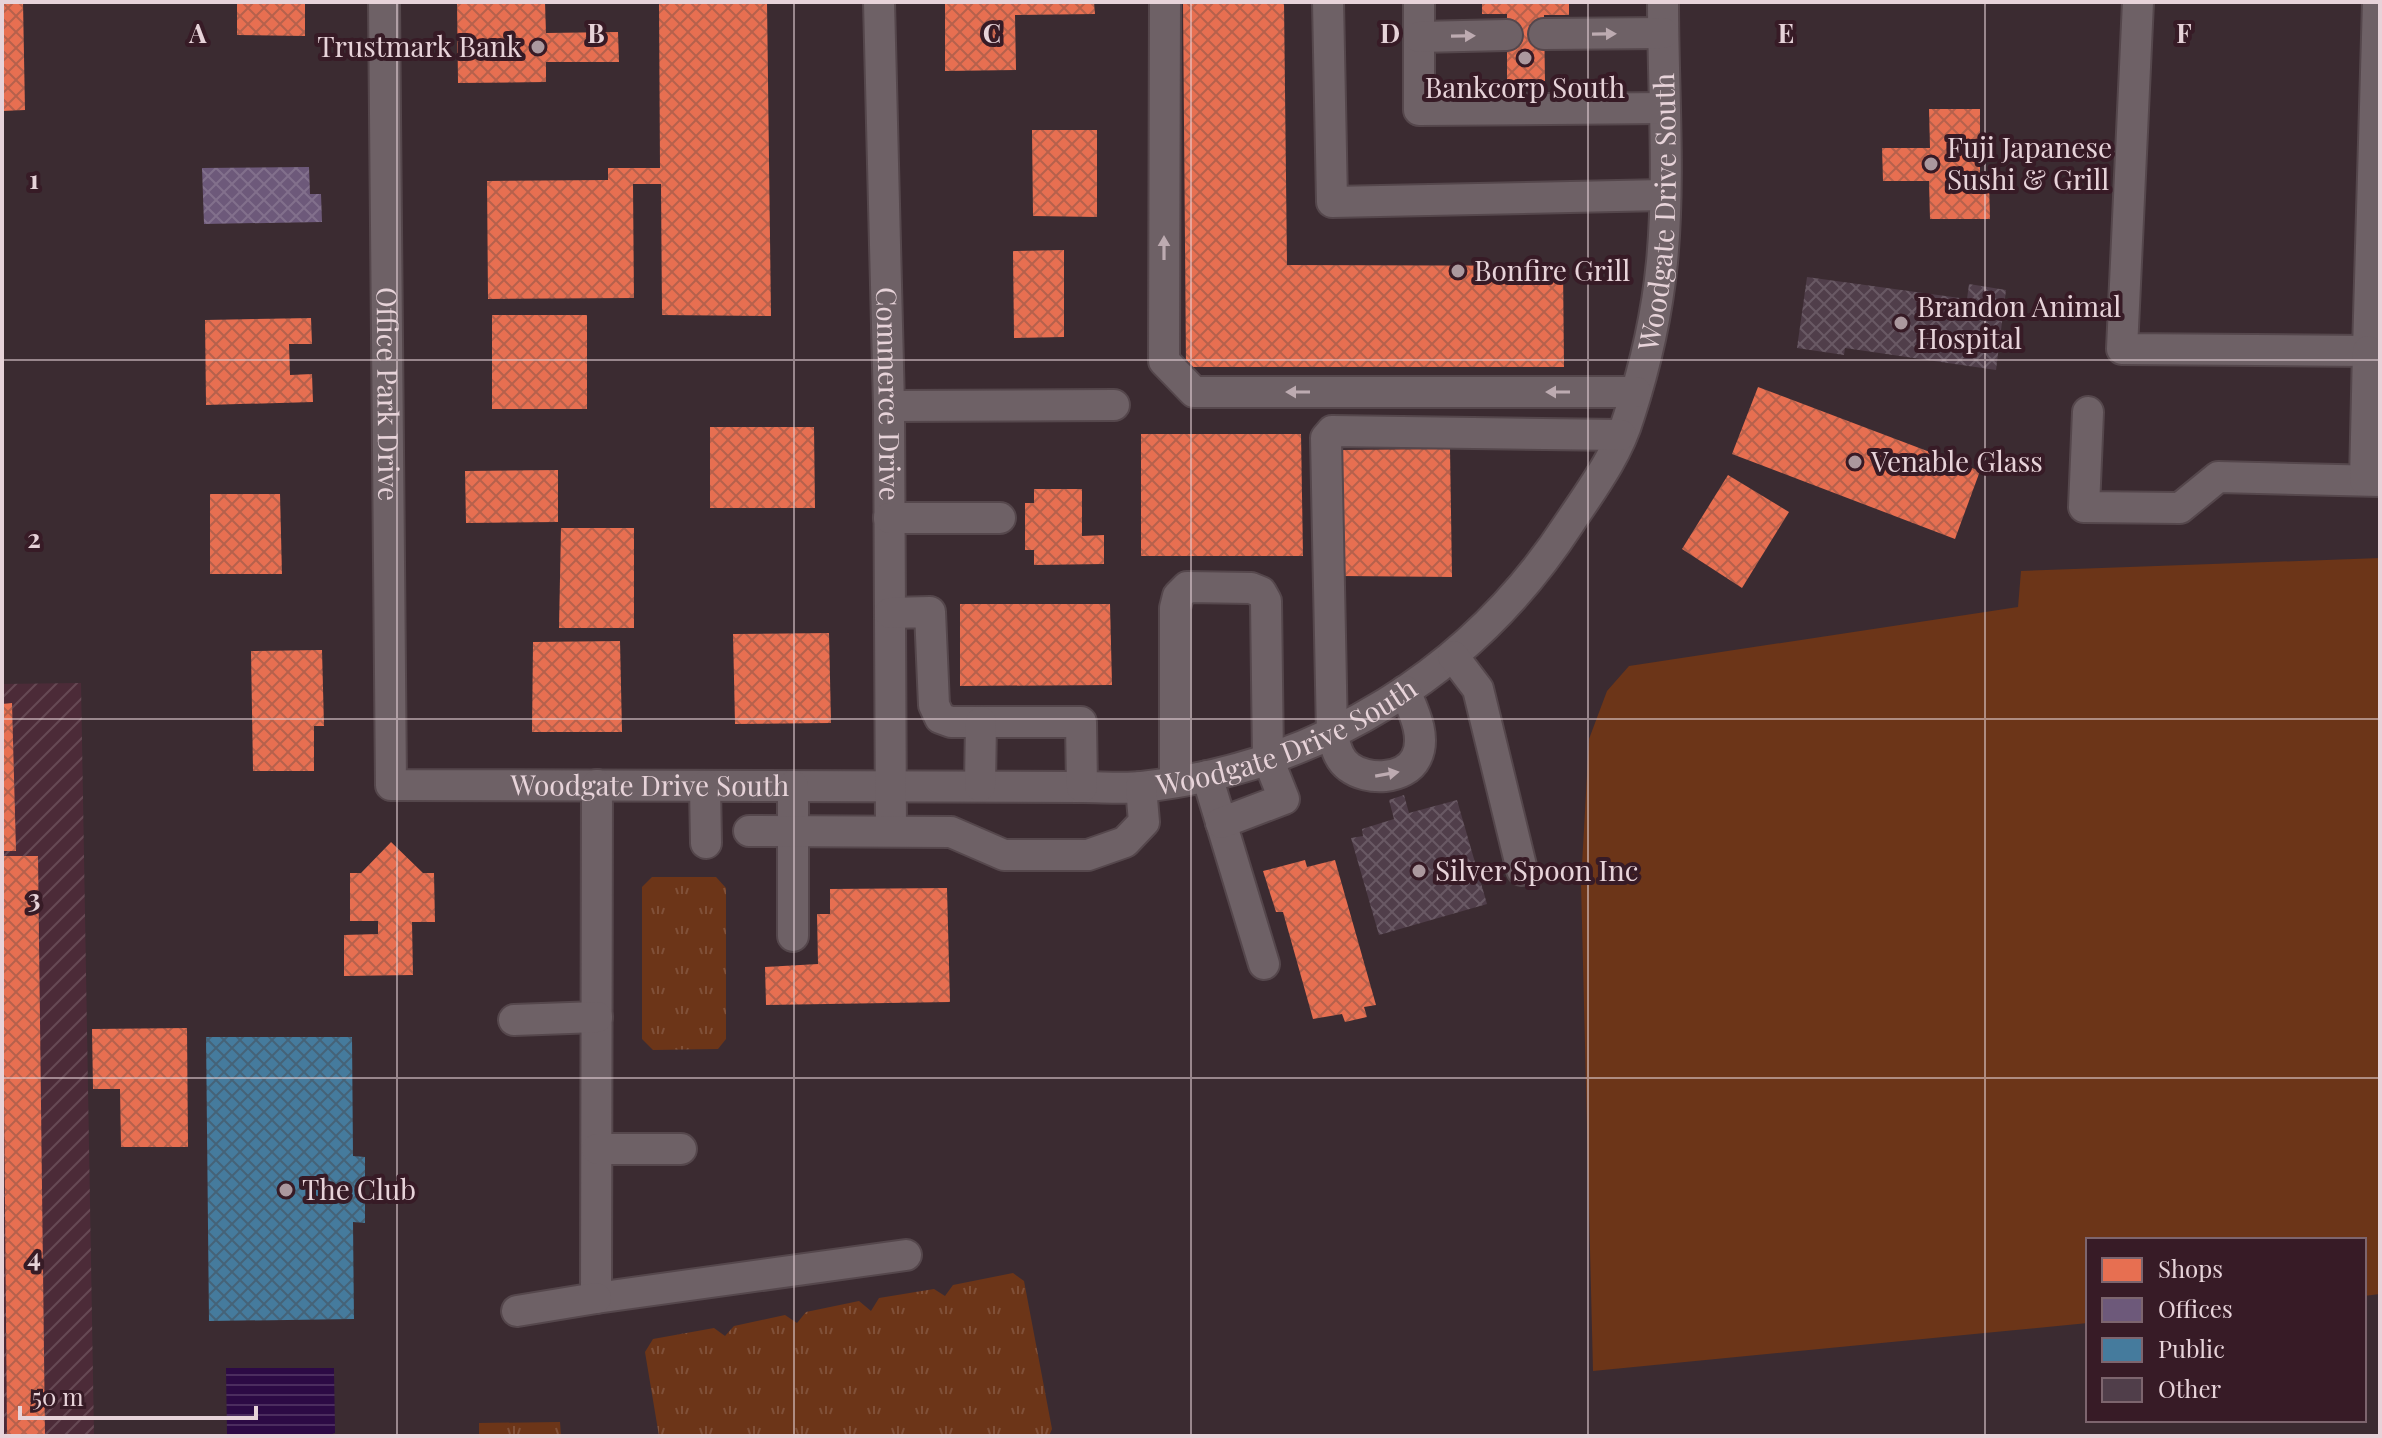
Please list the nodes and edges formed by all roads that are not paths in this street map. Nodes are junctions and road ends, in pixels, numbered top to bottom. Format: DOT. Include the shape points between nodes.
graph roads {
  1 [pos="384,2"];
  2 [pos="879,2"];
  3 [pos="1165,2"];
  4 [pos="1328,2"];
  5 [pos="1419,2"];
  6 [pos="1663,2"];
  7 [pos="2138,2"];
  8 [pos="2378,2"];
  9 [pos="1663,33"];
  10 [pos="1544,34"];
  11 [pos="1507,35"];
  12 [pos="1419,37"];
  13 [pos="1664,108"];
  14 [pos="1664,195"];
  15 [pos="2368,351"];
  16 [pos="1636,392"];
  17 [pos="1114,405"];
  18 [pos="889,406"];
  19 [pos="2088,412"];
  20 [pos="1621,435"];
  21 [pos="2373,481"];
  22 [pos="889,518"];
  23 [pos="1000,518"];
  24 [pos="890,613"];
  25 [pos="1453,656"];
  26 [pos="1405,691"];
  27 [pos="981,722"];
  28 [pos="1332,734"];
  29 [pos="1268,759"];
  30 [pos="1207,776"];
  31 [pos="1175,781"];
  32 [pos="391,785"];
  33 [pos="597,785"];
  34 [pos="705,786"];
  35 [pos="793,786"];
  36 [pos="891,786"];
  37 [pos="980,786"];
  38 [pos="1082,787"];
  39 [pos="1141,787"];
  40 [pos="1221,823"];
  41 [pos="749,831"];
  42 [pos="793,831"];
  43 [pos="891,831"];
  44 [pos="706,843"];
  45 [pos="1522,870"];
  46 [pos="793,936"];
  47 [pos="1264,964"];
  48 [pos="597,1017"];
  49 [pos="514,1020"];
  50 [pos="597,1149"];
  51 [pos="681,1149"];
  52 [pos="906,1255"];
  53 [pos="596,1298"];
  54 [pos="517,1311"];
  1 -- 32 [label="street, Office Park Drive"];
  2 -- 18 [label="street, Commerce Drive"];
  16 -- 3 [label="street, one-way" via="1194,392 1164,361"];
  4 -- 14 [label="street" via="1332,202"];
  5 -- 12 [label="street"];
  6 -- 9 [label="street, Woodgate Drive South"];
  7 -- 15 [label="street" via="2122,349"];
  8 -- 15 [label="street"];
  10 -- 9 [label="street, one-way"];
  9 -- 13 [label="street, Woodgate Drive South"];
  12 -- 11 [label="street, one-way"];
  12 -- 13 [label="street" via="1419,110"];
  13 -- 14 [label="street, Woodgate Drive South"];
  14 -- 16 [label="street, Woodgate Drive South" via="1662,264"];
  15 -- 21 [label="street"];
  16 -- 20 [label="street, Woodgate Drive South"];
  17 -- 18 [label="street"];
  18 -- 22 [label="street, Commerce Drive"];
  19 -- 21 [label="street" via="2084,507 2180,508 2218,477"];
  20 -- 25 [label="street, Woodgate Drive South" via="1553,548 1495,618"];
  20 -- 28 [label="street" via="1332,431 1326,438"];
  22 -- 23 [label="street"];
  22 -- 24 [label="street, Commerce Drive"];
  24 -- 27 [label="street" via="930,612 934,705 940,718"];
  24 -- 36 [label="street, Commerce Drive"];
  25 -- 26 [label="street, Woodgate Drive South"];
  25 -- 45 [label="street" via="1478,689"];
  26 -- 28 [label="street, Woodgate Drive South"];
  28 -- 26 [label="street, one-way" via="1339,756 1350,768 1374,776 1406,769 1420,743"];
  27 -- 37 [label="street"];
  27 -- 38 [label="street" via="1081,722"];
  28 -- 29 [label="street, Woodgate Drive South"];
  29 -- 30 [label="street, Woodgate Drive South"];
  29 -- 31 [label="street" via="1266,601 1251,588 1187,587 1175,608"];
  29 -- 40 [label="street" via="1284,799"];
  30 -- 31 [label="street, Woodgate Drive South"];
  30 -- 40 [label="street"];
  31 -- 39 [label="street, Woodgate Drive South"];
  32 -- 33 [label="street, Woodgate Drive South"];
  33 -- 34 [label="street, Woodgate Drive South"];
  33 -- 48 [label="street"];
  34 -- 35 [label="street, Woodgate Drive South"];
  34 -- 44 [label="street"];
  35 -- 36 [label="street, Woodgate Drive South"];
  35 -- 42 [label="street"];
  36 -- 37 [label="street, Woodgate Drive South"];
  36 -- 43 [label="street, Commerce Drive"];
  37 -- 38 [label="street, Woodgate Drive South"];
  38 -- 39 [label="street, Woodgate Drive South"];
  39 -- 43 [label="street" via="1144,822 1125,842 1088,855 1004,855 951,832"];
  40 -- 47 [label="street"];
  41 -- 42 [label="street"];
  42 -- 43 [label="street"];
  42 -- 46 [label="street"];
  48 -- 49 [label="street"];
  48 -- 50 [label="street"];
  50 -- 51 [label="street"];
  50 -- 53 [label="street"];
  52 -- 53 [label="street"];
  53 -- 54 [label="street"];
}
